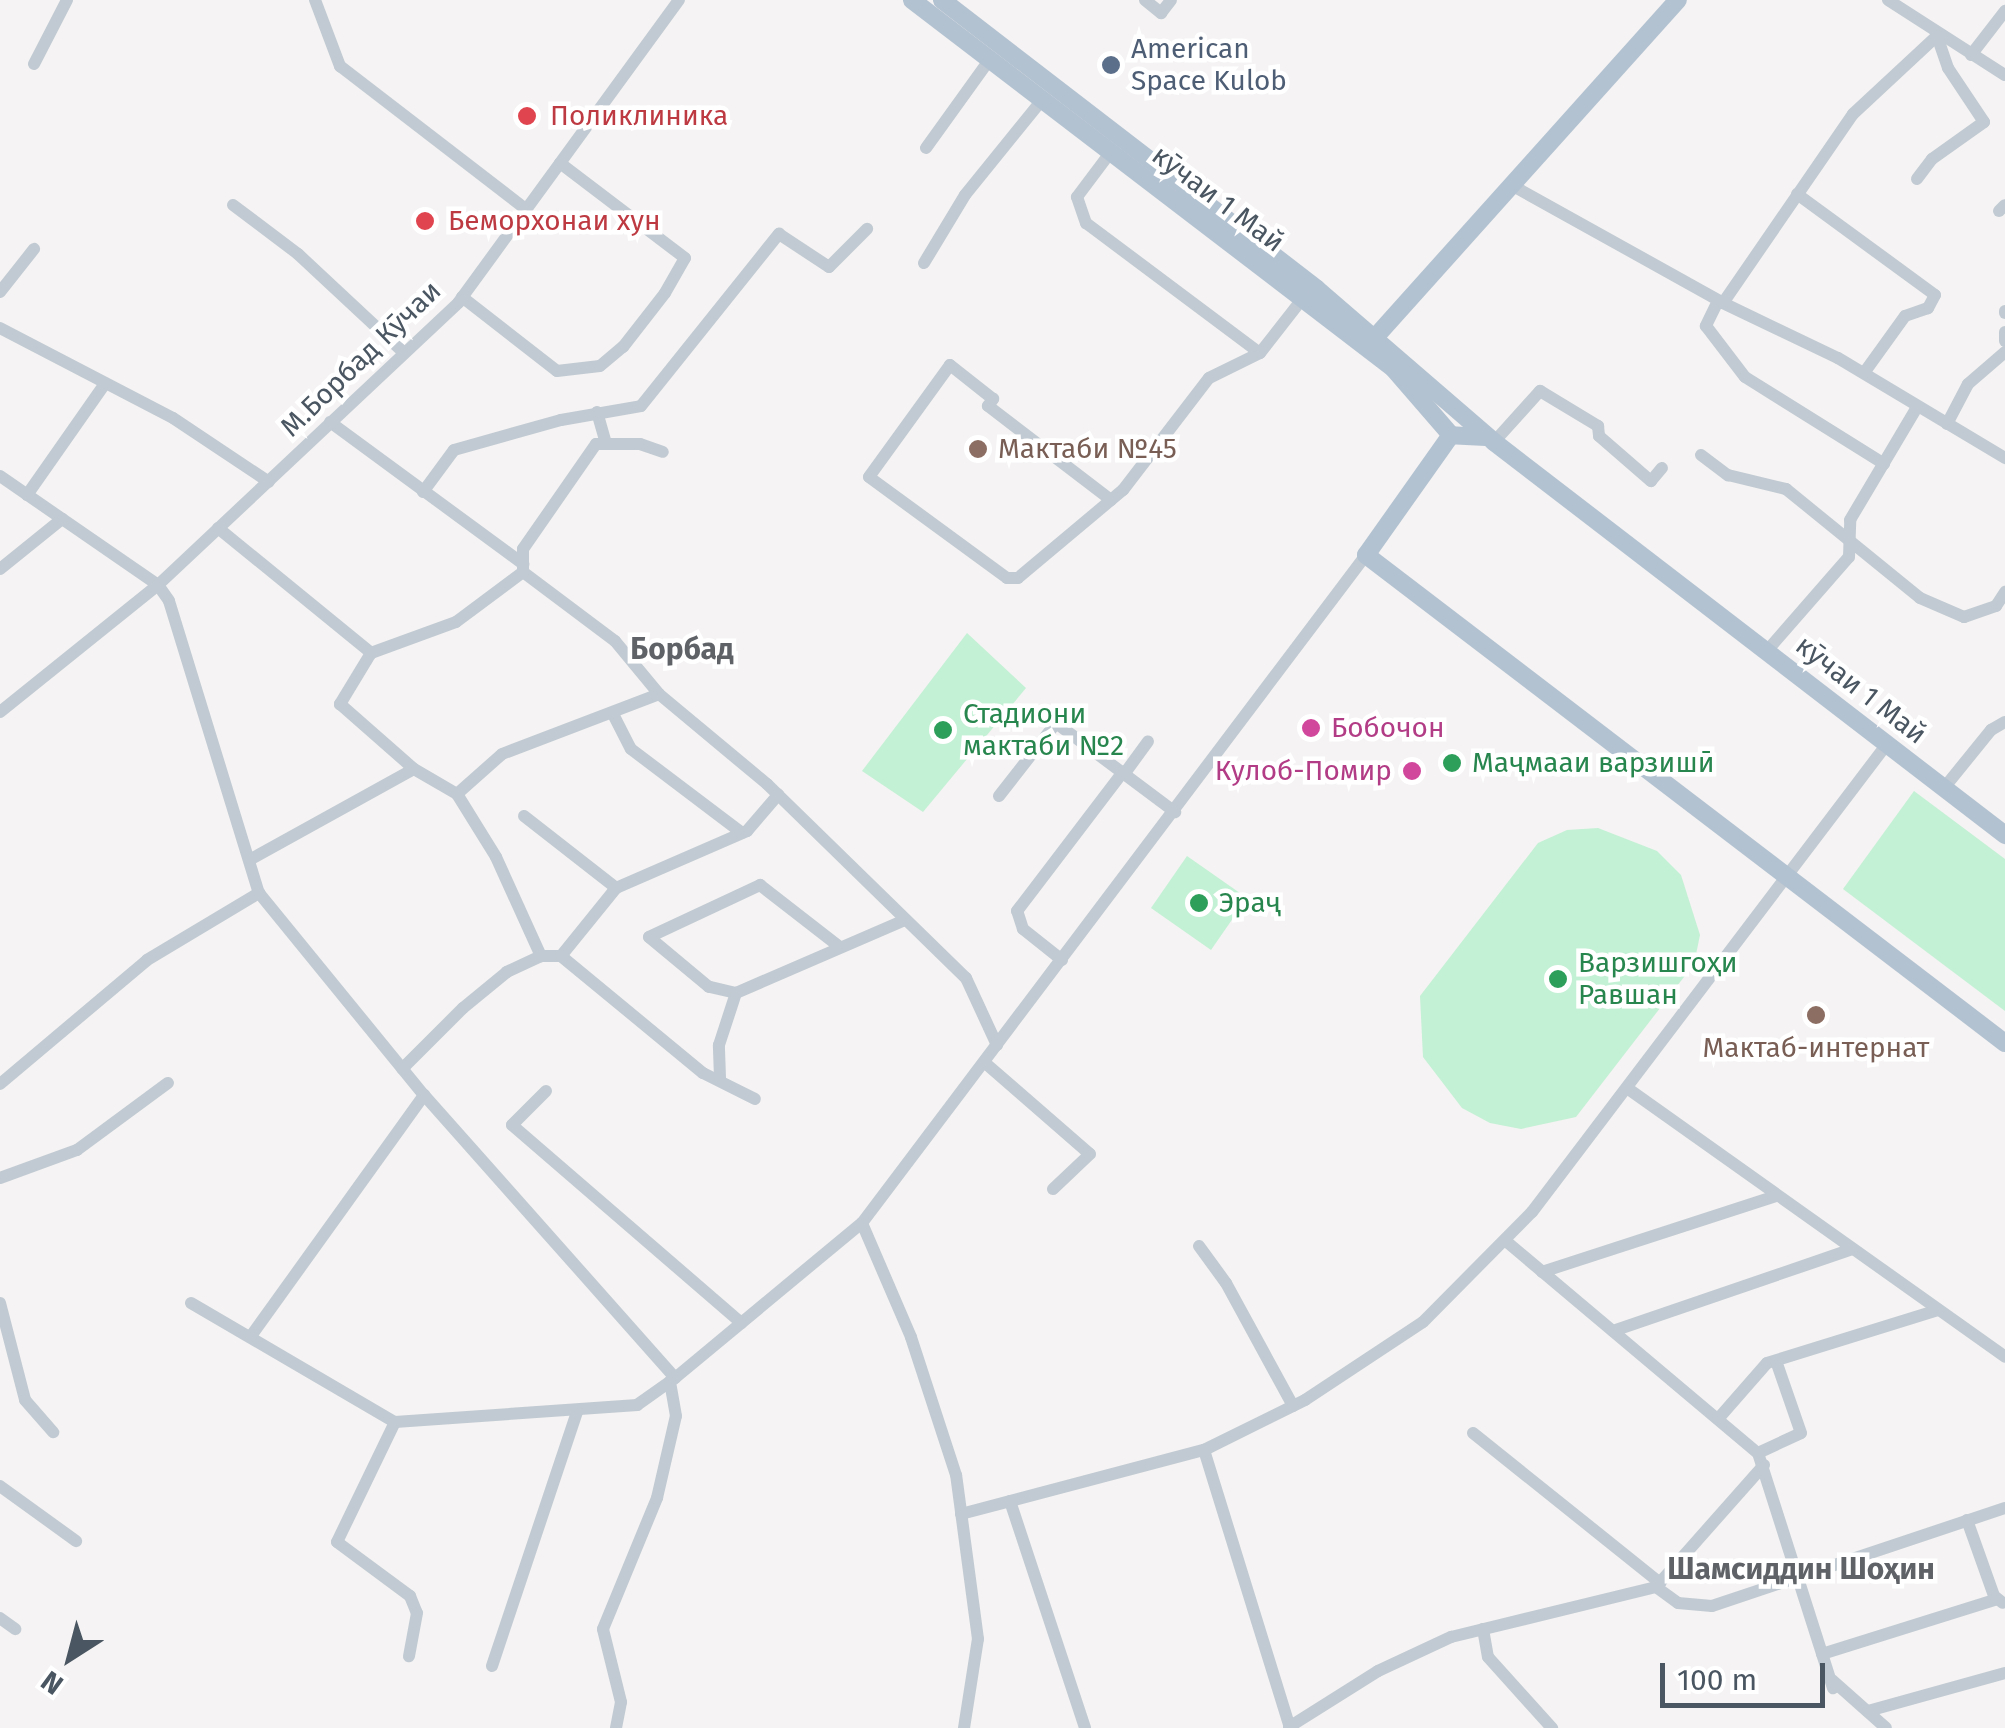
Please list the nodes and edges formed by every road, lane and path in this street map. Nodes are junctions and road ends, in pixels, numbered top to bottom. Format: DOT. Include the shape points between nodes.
graph roads {
  1 [pos="67,0"];
  2 [pos="316,0"];
  3 [pos="679,0"];
  4 [pos="912,0"];
  5 [pos="942,0"];
  6 [pos="1145,0"];
  7 [pos="1171,0"];
  8 [pos="1678,0"];
  9 [pos="1888,0"];
  10 [pos="2005,11"];
  11 [pos="1937,36"];
  12 [pos="1971,55"];
  13 [pos="990,59"];
  14 [pos="34,64"];
  15 [pos="2005,75"];
  16 [pos="1042,100"];
  17 [pos="926,148"];
  18 [pos="1110,153"];
  19 [pos="560,163"];
  20 [pos="1917,179"];
  21 [pos="1515,187"];
  22 [pos="1798,194"];
  23 [pos="233,205"];
  24 [pos="526,209"];
  25 [pos="867,229"];
  26 [pos="34,249"];
  27 [pos="924,263"];
  28 [pos="0,292"];
  29 [pos="462,297"];
  30 [pos="1303,298"];
  31 [pos="1720,302"];
  32 [pos="5,332"];
  33 [pos="2005,332"];
  34 [pos="2005,341"];
  35 [pos="1371,342"];
  36 [pos="0,348"];
  37 [pos="2005,352"];
  38 [pos="404,353"];
  39 [pos="1260,353"];
  40 [pos="1864,373"];
  41 [pos="104,385"];
  42 [pos="1448,402"];
  43 [pos="1917,408"];
  44 [pos="597,412"];
  45 [pos="330,422"];
  46 [pos="1947,424"];
  47 [pos="1451,435"];
  48 [pos="605,440"];
  49 [pos="1492,441"];
  50 [pos="663,452"];
  51 [pos="1701,455"];
  52 [pos="2005,458"];
  53 [pos="1884,464"];
  54 [pos="1662,468"];
  55 [pos="0,476"];
  56 [pos="269,482"];
  57 [pos="423,492"];
  58 [pos="27,494"];
  59 [pos="1111,500"];
  60 [pos="62,519"];
  61 [pos="218,528"];
  62 [pos="1852,548"];
  63 [pos="1366,555"];
  64 [pos="524,568"];
  65 [pos="0,569"];
  66 [pos="158,585"];
  67 [pos="2005,592"];
  68 [pos="1766,652"];
  69 [pos="371,653"];
  70 [pos="659,694"];
  71 [pos="0,712"];
  72 [pos="613,714"];
  73 [pos="2005,722"];
  74 [pos="1148,742"];
  75 [pos="1887,744"];
  76 [pos="414,769"];
  77 [pos="1124,773"];
  78 [pos="1944,788"];
  79 [pos="456,794"];
  80 [pos="778,795"];
  81 [pos="999,796"];
  82 [pos="1175,812"];
  83 [pos="524,816"];
  84 [pos="742,832"];
  85 [pos="2005,835"];
  86 [pos="251,859"];
  87 [pos="1788,879"];
  88 [pos="616,888"];
  89 [pos="259,894"];
  90 [pos="905,920"];
  91 [pos="840,948"];
  92 [pos="541,956"];
  93 [pos="561,956"];
  94 [pos="1062,960"];
  95 [pos="736,992"];
  96 [pos="2005,1043"];
  97 [pos="997,1044"];
  98 [pos="984,1062"];
  99 [pos="402,1069"];
  100 [pos="720,1078"];
  101 [pos="168,1083"];
  102 [pos="0,1084"];
  103 [pos="1627,1088"];
  104 [pos="546,1091"];
  105 [pos="424,1095"];
  106 [pos="755,1099"];
  107 [pos="0,1178"];
  108 [pos="1053,1188"];
  109 [pos="1776,1196"];
  110 [pos="862,1223"];
  111 [pos="1506,1242"];
  112 [pos="1199,1246"];
  113 [pos="1852,1248"];
  114 [pos="1542,1272"];
  115 [pos="0,1303"];
  116 [pos="192,1303"];
  117 [pos="1938,1310"];
  118 [pos="741,1323"];
  119 [pos="1613,1331"];
  120 [pos="252,1336"];
  121 [pos="2005,1357"];
  122 [pos="1776,1360"];
  123 [pos="672,1380"];
  124 [pos="1293,1406"];
  125 [pos="577,1412"];
  126 [pos="1718,1418"];
  127 [pos="395,1422"];
  128 [pos="53,1432"];
  129 [pos="1474,1433"];
  130 [pos="1204,1450"];
  131 [pos="1761,1459"];
  132 [pos="0,1486"];
  133 [pos="1010,1502"];
  134 [pos="2005,1508"];
  135 [pos="961,1514"];
  136 [pos="1968,1520"];
  137 [pos="76,1541"];
  138 [pos="1798,1574"];
  139 [pos="1658,1585"];
  140 [pos="2002,1602"];
  141 [pos="0,1618"];
  142 [pos="15,1629"];
  143 [pos="1484,1630"];
  144 [pos="1822,1654"];
  145 [pos="409,1656"];
  146 [pos="492,1666"];
  147 [pos="2005,1673"];
  148 [pos="1868,1711"];
  149 [pos="1290,1727"];
  150 [pos="616,1728"];
  151 [pos="964,1728"];
  152 [pos="1085,1728"];
  153 [pos="1552,1728"];
  154 [pos="1886,1728"];
  1 -- 14 [label="street"];
  2 -- 24 [label="street" via="340,66"];
  3 -- 19 [label="street, М.Борбад Кӯчаи"];
  4 -- 13 [label="main road, кӯчаи 1 Май"];
  5 -- 35 [label="main road, кӯчаи 1 Май"];
  6 -- 7 [label="street" via="1162,13"];
  8 -- 21 [label="main road"];
  9 -- 11 [label="street"];
  10 -- 12 [label="street"];
  11 -- 12 [label="street"];
  11 -- 20 [label="street" via="1948,68 1984,122"];
  11 -- 22 [label="street" via="1853,114"];
  12 -- 15 [label="street"];
  13 -- 16 [label="main road, кӯчаи 1 Май"];
  13 -- 17 [label="street"];
  16 -- 18 [label="main road, кӯчаи 1 Май"];
  16 -- 27 [label="street" via="965,194"];
  18 -- 30 [label="main road, кӯчаи 1 Май"];
  18 -- 39 [label="street" via="1077,198 1086,223"];
  19 -- 24 [label="street, М.Борбад Кӯчаи"];
  19 -- 29 [label="street" via="685,258 665,293 624,348 600,366 557,371"];
  21 -- 31 [label="street"];
  21 -- 35 [label="main road"];
  22 -- 31 [label="street"];
  22 -- 40 [label="street" via="1935,295 1928,308 1905,316"];
  23 -- 38 [label="street" via="298,254"];
  24 -- 29 [label="street, М.Борбад Кӯчаи"];
  25 -- 44 [label="street" via="828,266 778,234 641,406"];
  26 -- 28 [label="street"];
  29 -- 38 [label="street, М.Борбад Кӯчаи"];
  30 -- 35 [label="main road, кӯчаи 1 Май"];
  30 -- 39 [label="street"];
  31 -- 40 [label="street"];
  31 -- 53 [label="street" via="1706,326 1746,377"];
  32 -- 36 [label="street"];
  32 -- 41 [label="street"];
  33 -- 34 [label="street"];
  35 -- 42 [label="main road, кӯчаи 1 Май"];
  35 -- 47 [label="main road, кӯчаи 1 Май" via="1437,410"];
  37 -- 46 [label="street" via="1968,384"];
  38 -- 45 [label="street, М.Борбад Кӯчаи"];
  39 -- 59 [label="street" via="1210,378"];
  40 -- 43 [label="street"];
  41 -- 56 [label="street" via="174,418"];
  41 -- 58 [label="street"];
  42 -- 47 [label="main road"];
  42 -- 49 [label="main road, кӯчаи 1 Май"];
  43 -- 46 [label="street"];
  43 -- 53 [label="street"];
  44 -- 48 [label="street"];
  44 -- 57 [label="street" via="454,450"];
  45 -- 56 [label="street, М.Борбад Кӯчаи"];
  45 -- 57 [label="street"];
  46 -- 52 [label="street"];
  47 -- 49 [label="main road" via="1468,432"];
  47 -- 63 [label="main road"];
  48 -- 50 [label="street"];
  48 -- 64 [label="street" via="523,549"];
  49 -- 54 [label="street" via="1540,391 1598,426 1598,436 1651,481"];
  49 -- 68 [label="main road, кӯчаи 1 Май"];
  51 -- 62 [label="street" via="1728,474 1786,489"];
  53 -- 62 [label="street" via="1850,520"];
  55 -- 58 [label="street"];
  56 -- 61 [label="street, М.Борбад Кӯчаи"];
  57 -- 64 [label="street"];
  58 -- 60 [label="street"];
  59 -- 59 [label="street" via="1018,578 1007,578 869,477 950,366 993,399 988,406"];
  60 -- 65 [label="street"];
  60 -- 66 [label="street"];
  61 -- 66 [label="street, М.Борбад Кӯчаи"];
  61 -- 69 [label="street"];
  62 -- 67 [label="street" via="1920,598 1964,617 1996,606"];
  62 -- 68 [label="street"];
  63 -- 82 [label="street"];
  63 -- 87 [label="main road"];
  64 -- 69 [label="street" via="456,622"];
  64 -- 70 [label="street" via="615,642"];
  66 -- 71 [label="street, М.Борбад Кӯчаи"];
  66 -- 86 [label="street" via="169,601"];
  68 -- 75 [label="main road, кӯчаи 1 Май"];
  69 -- 76 [label="street" via="340,704"];
  70 -- 72 [label="street"];
  70 -- 80 [label="street"];
  72 -- 79 [label="street" via="502,754"];
  72 -- 84 [label="street" via="631,750"];
  73 -- 78 [label="street"];
  74 -- 77 [label="street"];
  75 -- 78 [label="main road, кӯчаи 1 Май"];
  75 -- 87 [label="street"];
  76 -- 79 [label="street"];
  76 -- 86 [label="street"];
  77 -- 81 [label="street" via="1056,723"];
  77 -- 82 [label="street"];
  77 -- 94 [label="street" via="1017,910 1023,929"];
  78 -- 85 [label="main road, кӯчаи 1 Май"];
  79 -- 92 [label="street" via="496,857"];
  80 -- 84 [label="street"];
  80 -- 90 [label="street"];
  82 -- 94 [label="street"];
  83 -- 88 [label="street"];
  84 -- 88 [label="street"];
  86 -- 89 [label="street"];
  87 -- 96 [label="main road"];
  87 -- 103 [label="street"];
  88 -- 93 [label="street"];
  89 -- 99 [label="street"];
  89 -- 102 [label="street" via="146,960"];
  90 -- 91 [label="street"];
  90 -- 97 [label="street" via="966,978"];
  91 -- 95 [label="street"];
  91 -- 95 [label="street" via="760,885 648,937 709,987"];
  92 -- 93 [label="street"];
  92 -- 99 [label="street" via="507,972"];
  93 -- 100 [label="street" via="703,1073"];
  94 -- 97 [label="street"];
  95 -- 100 [label="street" via="719,1045"];
  97 -- 98 [label="street"];
  98 -- 108 [label="street" via="1090,1154"];
  98 -- 110 [label="street"];
  99 -- 105 [label="street"];
  100 -- 106 [label="street"];
  101 -- 107 [label="street" via="77,1150"];
  103 -- 109 [label="street"];
  103 -- 111 [label="street"];
  104 -- 118 [label="street" via="512,1125"];
  105 -- 120 [label="street"];
  105 -- 123 [label="street"];
  109 -- 113 [label="street"];
  109 -- 114 [label="street"];
  110 -- 118 [label="street"];
  110 -- 135 [label="street" via="911,1337 956,1474"];
  111 -- 114 [label="street"];
  111 -- 124 [label="street" via="1423,1322"];
  112 -- 124 [label="street" via="1226,1282"];
  113 -- 117 [label="street"];
  113 -- 119 [label="street"];
  114 -- 119 [label="street"];
  115 -- 128 [label="street" via="25,1400"];
  116 -- 120 [label="street"];
  117 -- 121 [label="street"];
  117 -- 122 [label="street"];
  118 -- 123 [label="street"];
  119 -- 126 [label="street"];
  120 -- 127 [label="street"];
  122 -- 126 [label="street" via="1758,1369"];
  122 -- 131 [label="street" via="1802,1433"];
  123 -- 125 [label="street" via="637,1405"];
  123 -- 150 [label="street" via="676,1416 657,1498 602,1629 620,1702"];
  124 -- 130 [label="street"];
  125 -- 127 [label="street"];
  125 -- 146 [label="street"];
  126 -- 131 [label="street"];
  127 -- 145 [label="street" via="337,1542 410,1596 417,1613"];
  129 -- 139 [label="street"];
  130 -- 133 [label="street"];
  130 -- 149 [label="street"];
  131 -- 138 [label="street"];
  131 -- 139 [label="street"];
  132 -- 137 [label="street"];
  133 -- 135 [label="street"];
  133 -- 152 [label="street"];
  134 -- 136 [label="street"];
  135 -- 151 [label="street" via="978,1639"];
  136 -- 138 [label="street"];
  136 -- 140 [label="street"];
  138 -- 139 [label="street" via="1712,1606 1678,1603"];
  138 -- 144 [label="street"];
  139 -- 143 [label="street"];
  140 -- 144 [label="street"];
  141 -- 142 [label="street"];
  143 -- 149 [label="street" via="1378,1671"];
  143 -- 153 [label="street" via="1488,1657"];
  144 -- 148 [label="street" via="1831,1683"];
  147 -- 148 [label="street"];
  148 -- 154 [label="street"];
}
